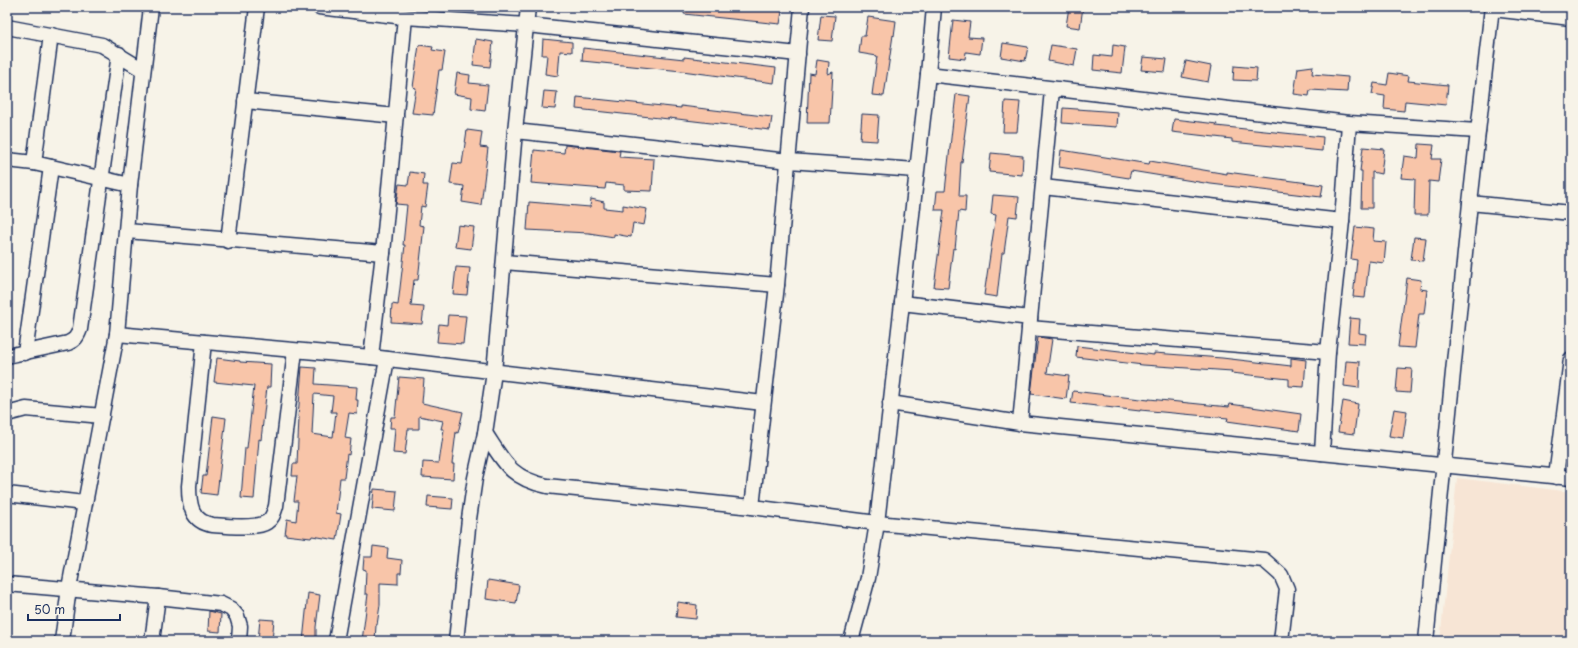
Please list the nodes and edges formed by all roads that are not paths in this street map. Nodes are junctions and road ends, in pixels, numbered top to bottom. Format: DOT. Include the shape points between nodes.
graph roads {
  1 [pos="151,7"];
  2 [pos="257,7"];
  3 [pos="319,7"];
  4 [pos="528,7"];
  5 [pos="802,7"];
  6 [pos="934,7"];
  7 [pos="1492,7"];
  8 [pos="1571,16"];
  9 [pos="405,17"];
  10 [pos="527,25"];
  11 [pos="7,28"];
  12 [pos="52,35"];
  13 [pos="119,54"];
  14 [pos="798,54"];
  15 [pos="143,70"];
  16 [pos="928,74"];
  17 [pos="1052,90"];
  18 [pos="245,101"];
  19 [pos="396,116"];
  20 [pos="1349,123"];
  21 [pos="515,131"];
  22 [pos="1478,132"];
  23 [pos="7,160"];
  24 [pos="789,161"];
  25 [pos="34,163"];
  26 [pos="51,168"];
  27 [pos="916,170"];
  28 [pos="102,178"];
  29 [pos="130,185"];
  30 [pos="1043,187"];
  31 [pos="1470,203"];
  32 [pos="1571,213"];
  33 [pos="1342,221"];
  34 [pos="127,231"];
  35 [pos="228,241"];
  36 [pos="383,254"];
  37 [pos="504,262"];
  38 [pos="777,285"];
  39 [pos="902,303"];
  40 [pos="1029,323"];
  41 [pos="117,334"];
  42 [pos="204,342"];
  43 [pos="294,351"];
  44 [pos="25,352"];
  45 [pos="1328,352"];
  46 [pos="7,356"];
  47 [pos="372,357"];
  48 [pos="1571,359"];
  49 [pos="387,360"];
  50 [pos="494,372"];
  51 [pos="1570,378"];
  52 [pos="763,403"];
  53 [pos="890,403"];
  54 [pos="7,414"];
  55 [pos="102,416"];
  56 [pos="1020,423"];
  57 [pos="485,433"];
  58 [pos="1322,453"];
  59 [pos="1443,466"];
  60 [pos="1556,477"];
  61 [pos="1571,478"];
  62 [pos="7,494"];
  63 [pos="84,503"];
  64 [pos="752,507"];
  65 [pos="877,523"];
  66 [pos="7,584"];
  67 [pos="69,588"];
  68 [pos="158,597"];
  69 [pos="62,641"];
  70 [pos="152,641"];
  71 [pos="239,641"];
  72 [pos="336,641"];
  73 [pos="456,641"];
  74 [pos="850,641"];
  75 [pos="1281,641"];
  76 [pos="1426,641"];
  1 -- 15 [label="street"];
  2 -- 18 [label="street"];
  3 -- 9 [label="street"];
  4 -- 10 [label="street"];
  5 -- 14 [label="street"];
  6 -- 16 [label="street"];
  7 -- 8 [label="street"];
  7 -- 22 [label="street"];
  9 -- 10 [label="street"];
  9 -- 19 [label="street"];
  10 -- 14 [label="street"];
  10 -- 21 [label="street"];
  11 -- 12 [label="street"];
  12 -- 13 [label="street" via="102,45"];
  12 -- 25 [label="street"];
  13 -- 15 [label="street"];
  13 -- 28 [label="street"];
  14 -- 24 [label="street"];
  15 -- 29 [label="street"];
  16 -- 17 [label="street"];
  16 -- 27 [label="street"];
  17 -- 20 [label="street"];
  17 -- 30 [label="street"];
  18 -- 19 [label="street"];
  18 -- 35 [label="street"];
  19 -- 36 [label="street"];
  20 -- 22 [label="street"];
  20 -- 33 [label="street"];
  21 -- 24 [label="street"];
  21 -- 37 [label="street"];
  22 -- 31 [label="street"];
  23 -- 25 [label="street"];
  24 -- 27 [label="street"];
  24 -- 38 [label="street"];
  25 -- 26 [label="street"];
  26 -- 28 [label="street"];
  26 -- 44 [label="street"];
  27 -- 39 [label="street"];
  28 -- 29 [label="street"];
  28 -- 44 [label="street" via="78,335 68,343"];
  29 -- 34 [label="street"];
  30 -- 33 [label="street"];
  30 -- 40 [label="street"];
  31 -- 32 [label="street"];
  31 -- 59 [label="street"];
  33 -- 45 [label="street"];
  34 -- 35 [label="street"];
  34 -- 41 [label="street"];
  35 -- 36 [label="street"];
  36 -- 47 [label="street"];
  37 -- 38 [label="street"];
  37 -- 50 [label="street"];
  38 -- 52 [label="street"];
  39 -- 40 [label="street"];
  39 -- 53 [label="street"];
  40 -- 45 [label="street"];
  40 -- 56 [label="street"];
  41 -- 42 [label="street"];
  41 -- 55 [label="street"];
  42 -- 43 [label="street"];
  42 -- 43 [label="street" via="189,502 194,515 200,521 213,526 259,526 273,516"];
  43 -- 47 [label="street"];
  44 -- 46 [label="street"];
  45 -- 58 [label="street"];
  47 -- 49 [label="street"];
  48 -- 51 [label="street"];
  49 -- 50 [label="street"];
  49 -- 72 [label="street"];
  50 -- 52 [label="street"];
  50 -- 57 [label="street"];
  51 -- 60 [label="street"];
  52 -- 64 [label="street"];
  53 -- 56 [label="street"];
  53 -- 65 [label="street"];
  54 -- 55 [label="street" via="26,409"];
  55 -- 63 [label="street"];
  56 -- 58 [label="street"];
  57 -- 64 [label="street" via="504,462 515,474 530,483"];
  57 -- 73 [label="street" via="469,519"];
  58 -- 59 [label="street"];
  59 -- 60 [label="street"];
  59 -- 76 [label="street"];
  60 -- 61 [label="street"];
  62 -- 63 [label="street"];
  63 -- 67 [label="street"];
  64 -- 65 [label="street"];
  65 -- 74 [label="street" via="868,578"];
  65 -- 75 [label="street" via="1264,560 1281,575 1287,590"];
  66 -- 67 [label="street"];
  67 -- 68 [label="street"];
  67 -- 69 [label="street"];
  68 -- 70 [label="street"];
  68 -- 71 [label="street" via="221,604 231,609 237,616 240,626"];
}
